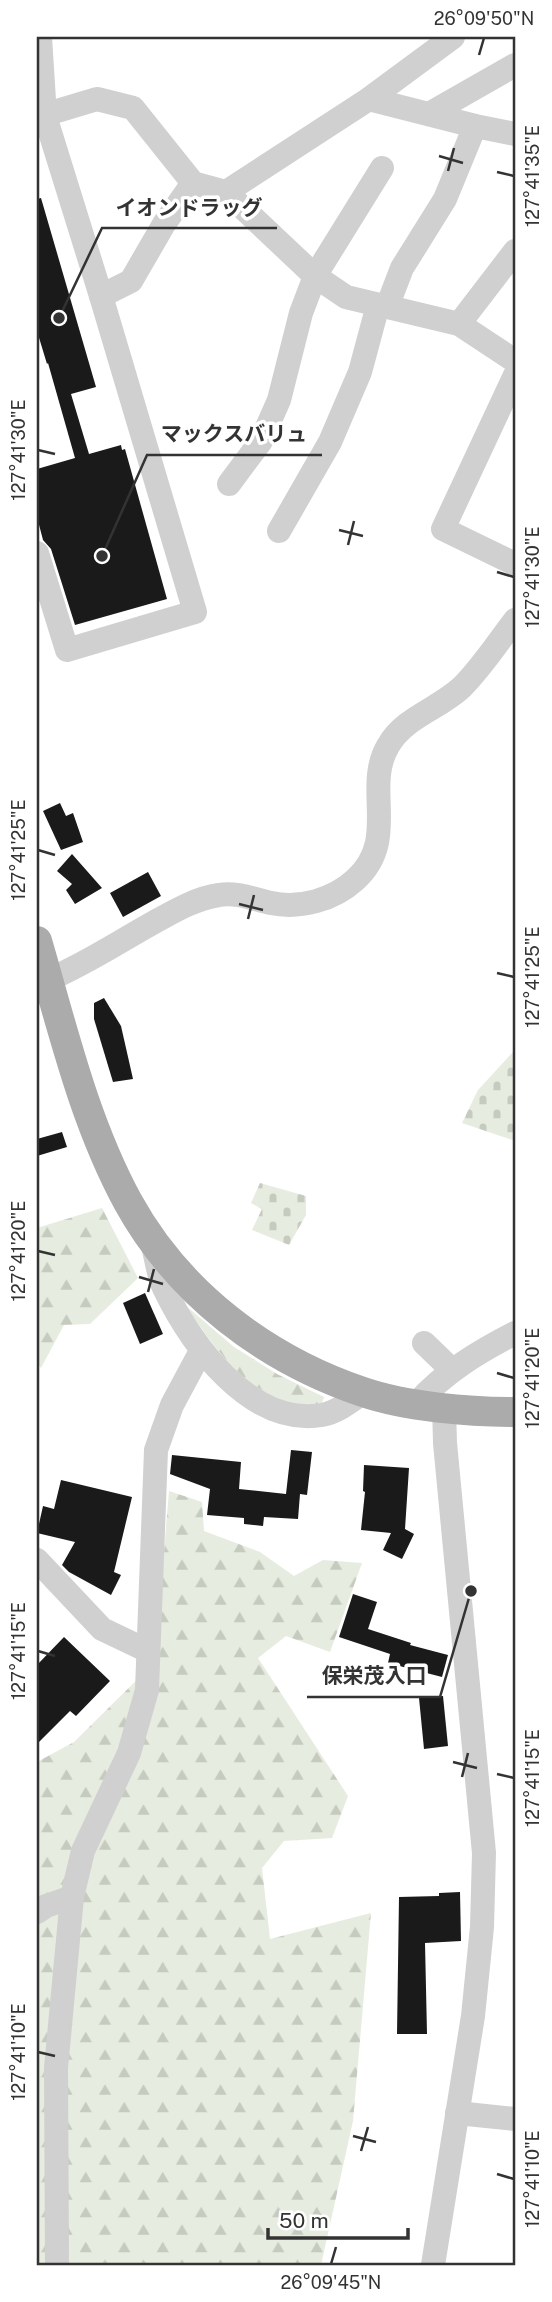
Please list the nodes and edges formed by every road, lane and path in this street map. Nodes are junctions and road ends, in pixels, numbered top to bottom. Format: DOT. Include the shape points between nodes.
graph roads {
  1 [pos="40,37"];
  2 [pos="453,37"];
  3 [pos="515,65"];
  4 [pos="369,99"];
  5 [pos="429,114"];
  6 [pos="41,116"];
  7 [pos="475,126"];
  8 [pos="515,134"];
  9 [pos="382,168"];
  10 [pos="193,183"];
  11 [pos="226,192"];
  12 [pos="515,251"];
  13 [pos="315,276"];
  14 [pos="101,296"];
  15 [pos="383,306"];
  16 [pos="458,324"];
  17 [pos="515,361"];
  18 [pos="515,375"];
  19 [pos="229,484"];
  20 [pos="279,531"];
  21 [pos="37,554"];
  22 [pos="515,565"];
  23 [pos="515,620"];
  24 [pos="37,941"];
  25 [pos="48,980"];
  26 [pos="151,1237"];
  27 [pos="515,1333"];
  28 [pos="424,1343"];
  29 [pos="201,1351"];
  30 [pos="452,1370"];
  31 [pos="364,1392"];
  32 [pos="431,1405"];
  33 [pos="515,1412"];
  34 [pos="37,1560"];
  35 [pos="148,1651"];
  36 [pos="72,1897"];
  37 [pos="37,1912"];
  38 [pos="457,2113"];
  39 [pos="515,2119"];
  40 [pos="57,2265"];
  41 [pos="433,2265"];
  1 -- 6 [label="street"];
  2 -- 4 [label="street"];
  3 -- 5 [label="street"];
  4 -- 5 [label="street"];
  4 -- 11 [label="street"];
  5 -- 7 [label="street"];
  6 -- 10 [label="street" via="97,99 133,108"];
  6 -- 14 [label="street"];
  7 -- 8 [label="street"];
  7 -- 15 [label="street" via="445,200"];
  9 -- 13 [label="street"];
  10 -- 11 [label="street"];
  10 -- 14 [label="street" via="131,281"];
  11 -- 13 [label="street"];
  12 -- 16 [label="street"];
  13 -- 15 [label="street" via="346,297"];
  13 -- 19 [label="street" via="279,400 261,442"];
  14 -- 21 [label="street" via="195,611 67,650"];
  15 -- 16 [label="street"];
  15 -- 20 [label="street" via="330,442"];
  16 -- 17 [label="street"];
  18 -- 22 [label="street" via="443,529"];
  23 -- 25 [label="street" via="461,688 409,723 388,746 379,787 379,843 356,880 314,902 287,906 246,895 198,901"];
  24 -- 25 [label="main road"];
  25 -- 26 [label="main road" via="84,1103 124,1194"];
  26 -- 29 [label="street" via="163,1287"];
  26 -- 31 [label="main road" via="170,1264 229,1321 298,1364"];
  27 -- 30 [label="street"];
  28 -- 30 [label="street"];
  29 -- 31 [label="street" via="244,1393 284,1412 321,1415"];
  29 -- 35 [label="street" via="172,1405 156,1450"];
  30 -- 32 [label="street" via="437,1381"];
  31 -- 32 [label="main road"];
  32 -- 33 [label="main road"];
  32 -- 38 [label="street" via="446,1457 484,1853 481,1940"];
  34 -- 35 [label="street" via="102,1629"];
  35 -- 36 [label="street" via="147,1690 129,1753 83,1851"];
  36 -- 37 [label="street"];
  36 -- 40 [label="street" via="55,2068"];
  38 -- 39 [label="street"];
  38 -- 41 [label="street"];
}
